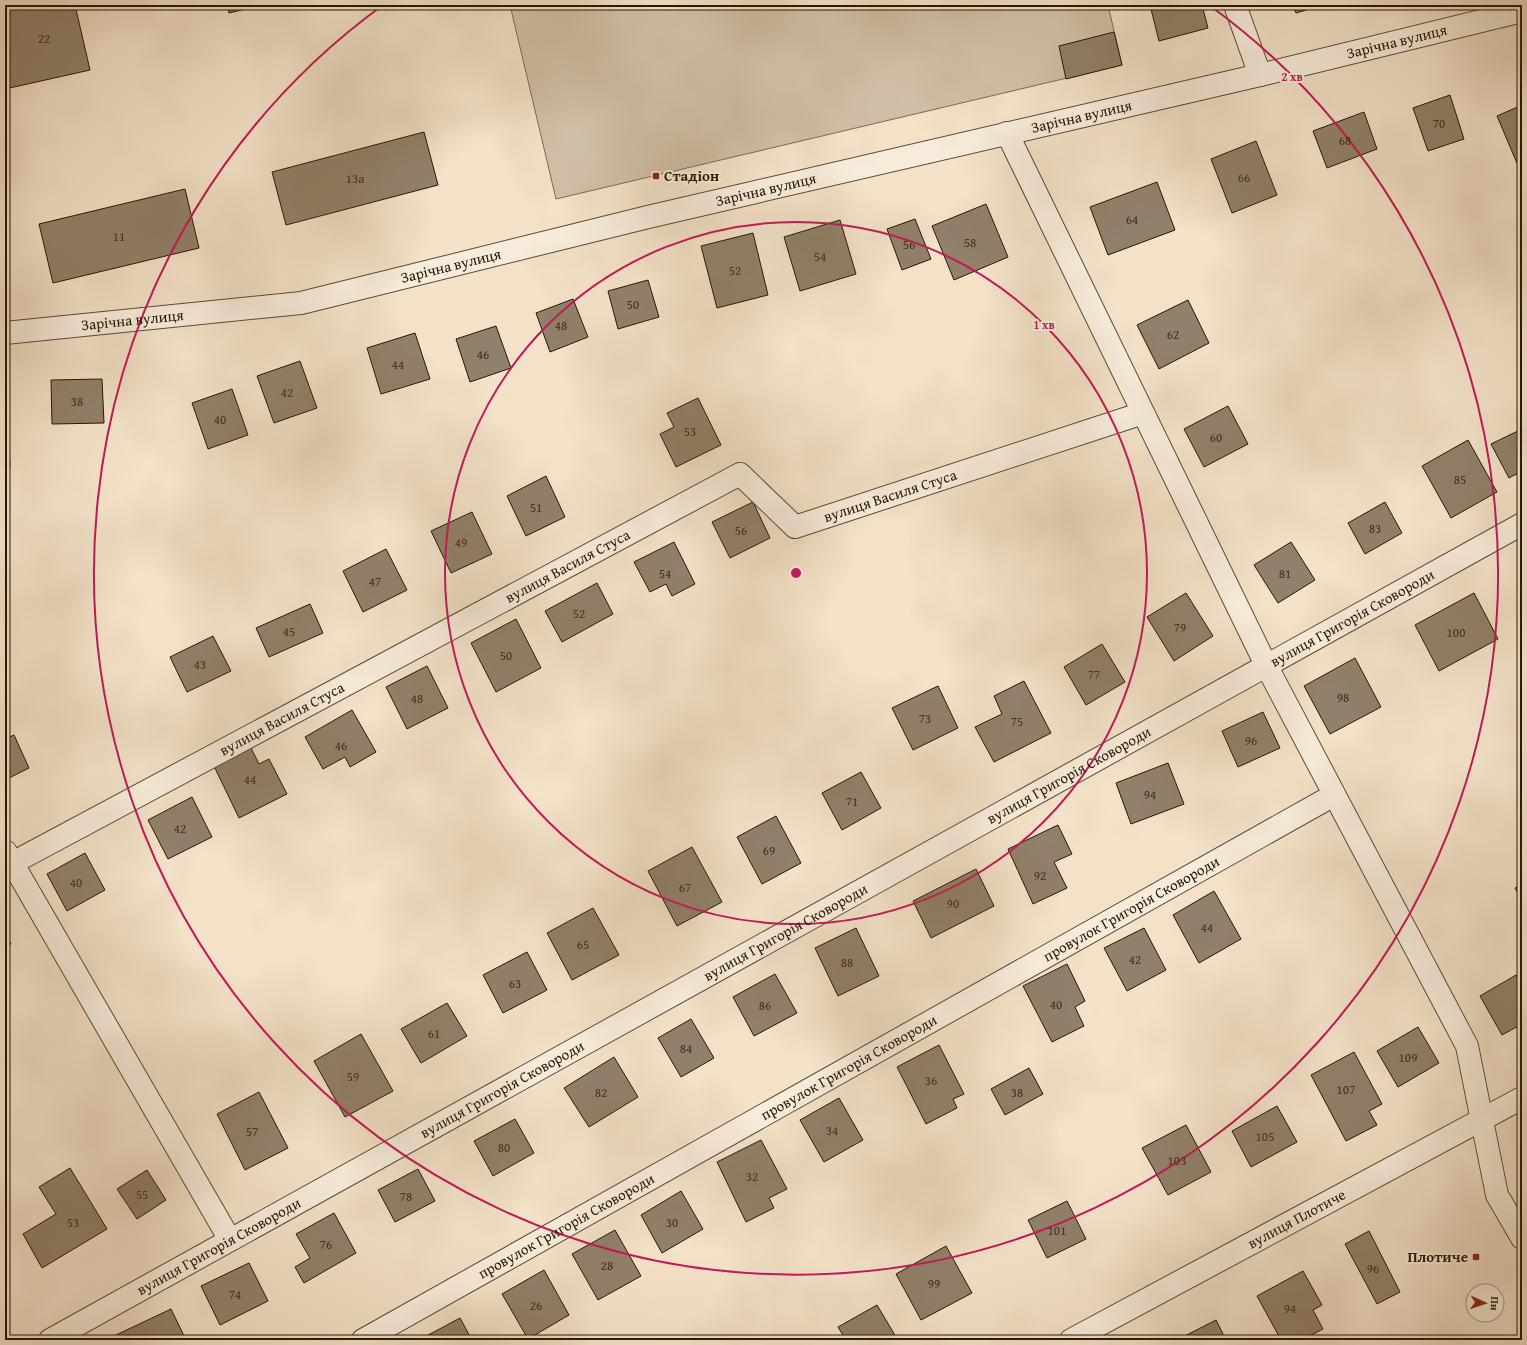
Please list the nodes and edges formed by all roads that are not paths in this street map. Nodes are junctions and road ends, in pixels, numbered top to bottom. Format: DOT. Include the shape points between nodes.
graph roads {
  1 [pos="1235,5"];
  2 [pos="1522,11"];
  3 [pos="1260,75"];
  4 [pos="1006,133"];
  5 [pos="5,333"];
  6 [pos="1143,413"];
  7 [pos="1522,524"];
  8 [pos="1266,665"];
  9 [pos="1334,795"];
  10 [pos="8,860"];
  11 [pos="1522,1098"];
  12 [pos="1482,1119"];
  13 [pos="1522,1238"];
  14 [pos="230,1240"];
  15 [pos="50,1340"];
  16 [pos="363,1340"];
  17 [pos="1072,1340"];
  1 -- 3 [label="street"];
  2 -- 3 [label="street, Зарічна вулиця"];
  3 -- 4 [label="street, Зарічна вулиця"];
  4 -- 5 [label="street, Зарічна вулиця" via="648,217 301,303"];
  4 -- 6 [label="street"];
  6 -- 8 [label="street"];
  6 -- 10 [label="street, вулиця Василя Стуса" via="795,527 740,474"];
  7 -- 8 [label="street, вулиця Григорія Сковороди"];
  8 -- 9 [label="street"];
  8 -- 14 [label="street, вулиця Григорія Сковороди"];
  9 -- 12 [label="street" via="1467,1046"];
  9 -- 16 [label="street, провулок Григорія Сковороди"];
  10 -- 14 [label="street"];
  11 -- 12 [label="street, вулиця Плотиче"];
  12 -- 13 [label="street" via="1497,1195"];
  12 -- 17 [label="street, вулиця Плотиче"];
  14 -- 15 [label="street, вулиця Григорія Сковороди"];
}
